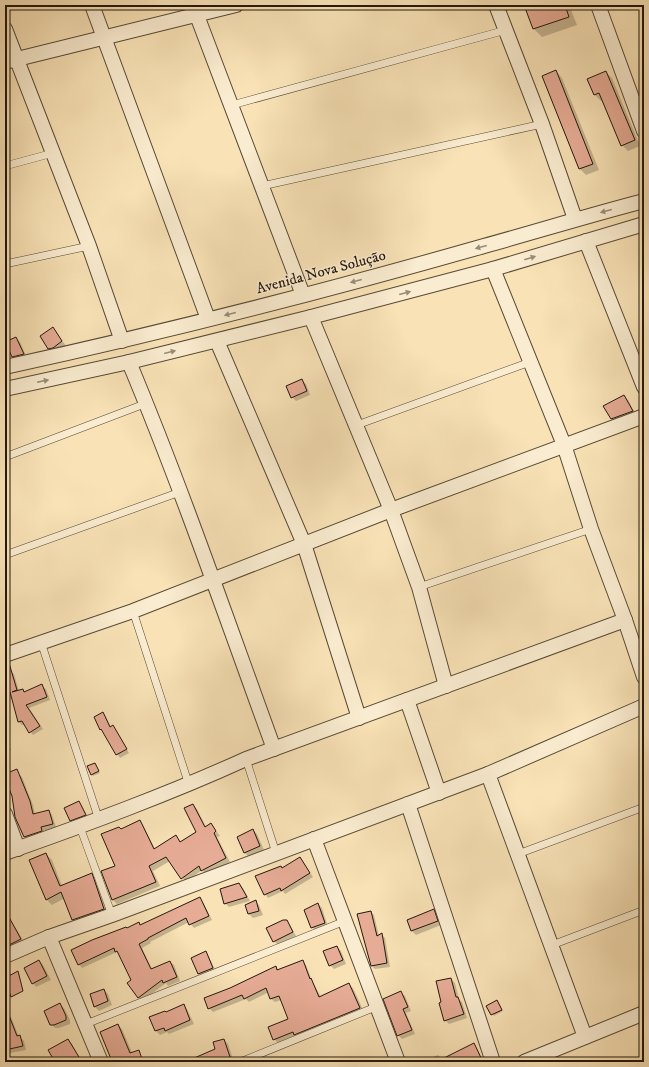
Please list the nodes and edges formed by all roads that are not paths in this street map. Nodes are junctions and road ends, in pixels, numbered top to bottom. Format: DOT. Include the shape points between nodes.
graph roads {
  1 [pos="92,5"];
  2 [pos="236,5"];
  3 [pos="496,5"];
  4 [pos="598,5"];
  5 [pos="195,10"];
  6 [pos="5,29"];
  7 [pos="506,30"];
  8 [pos="104,37"];
  9 [pos="11,60"];
  10 [pos="232,105"];
  11 [pos="542,124"];
  12 [pos="644,130"];
  13 [pos="53,153"];
  14 [pos="5,166"];
  15 [pos="262,186"];
  16 [pos="644,201"];
  17 [pos="576,219"];
  18 [pos="644,224"];
  19 [pos="586,241"];
  20 [pos="89,246"];
  21 [pos="5,264"];
  22 [pos="493,269"];
  23 [pos="303,295"];
  24 [pos="311,317"];
  25 [pos="208,319"];
  26 [pos="122,341"];
  27 [pos="217,341"];
  28 [pos="130,362"];
  29 [pos="530,362"];
  30 [pos="5,367"];
  31 [pos="644,387"];
  32 [pos="5,389"];
  33 [pos="147,403"];
  34 [pos="644,416"];
  35 [pos="357,425"];
  36 [pos="564,445"];
  37 [pos="5,457"];
  38 [pos="180,492"];
  39 [pos="391,510"];
  40 [pos="591,529"];
  41 [pos="304,544"];
  42 [pos="5,555"];
  43 [pos="212,580"];
  44 [pos="419,587"];
  45 [pos="132,610"];
  46 [pos="625,620"];
  47 [pos="41,642"];
  48 [pos="5,655"];
  49 [pos="644,677"];
  50 [pos="446,686"];
  51 [pos="407,700"];
  52 [pos="644,706"];
  53 [pos="358,718"];
  54 [pos="274,749"];
  55 [pos="246,759"];
  56 [pos="488,774"];
  57 [pos="189,785"];
  58 [pos="439,793"];
  59 [pos="408,804"];
  60 [pos="644,807"];
  61 [pos="5,814"];
  62 [pos="99,820"];
  63 [pos="80,827"];
  64 [pos="314,839"];
  65 [pos="12,851"];
  66 [pos="276,853"];
  67 [pos="518,854"];
  68 [pos="644,910"];
  69 [pos="112,915"];
  70 [pos="345,921"];
  71 [pos="49,937"];
  72 [pos="552,945"];
  73 [pos="5,956"];
  74 [pos="378,1006"];
  75 [pos="644,1013"];
  76 [pos="86,1024"];
  77 [pos="585,1037"];
  78 [pos="101,1062"];
  79 [pos="240,1062"];
  80 [pos="398,1062"];
  81 [pos="493,1062"];
  82 [pos="524,1062"];
  1 -- 8 [label="street"];
  2 -- 5 [label="street"];
  3 -- 7 [label="street"];
  4 -- 12 [label="street"];
  5 -- 8 [label="street"];
  5 -- 10 [label="street"];
  6 -- 9 [label="street"];
  7 -- 10 [label="lane"];
  7 -- 11 [label="street"];
  8 -- 9 [label="street"];
  8 -- 25 [label="street"];
  9 -- 13 [label="street"];
  10 -- 15 [label="street"];
  11 -- 15 [label="lane"];
  11 -- 17 [label="street"];
  13 -- 14 [label="lane"];
  13 -- 20 [label="street"];
  15 -- 23 [label="street"];
  16 -- 17 [label="street, Avenida Nova Solução, one-way"];
  17 -- 23 [label="street, Avenida Nova Solução, one-way"];
  18 -- 19 [label="street"];
  22 -- 19 [label="street, one-way"];
  19 -- 31 [label="street"];
  20 -- 21 [label="lane"];
  20 -- 26 [label="street"];
  24 -- 22 [label="street, one-way"];
  22 -- 29 [label="street"];
  23 -- 25 [label="street, Avenida Nova Solução, one-way"];
  24 -- 27 [label="street"];
  24 -- 35 [label="street"];
  25 -- 26 [label="street, Avenida Nova Solução"];
  26 -- 30 [label="street, Avenida Nova Solução"];
  28 -- 27 [label="street, one-way"];
  27 -- 41 [label="street"];
  32 -- 28 [label="street, one-way"];
  28 -- 33 [label="street"];
  29 -- 35 [label="lane"];
  29 -- 36 [label="street"];
  33 -- 37 [label="lane"];
  33 -- 38 [label="street"];
  34 -- 36 [label="street"];
  35 -- 39 [label="street"];
  36 -- 39 [label="street"];
  36 -- 40 [label="street"];
  38 -- 42 [label="lane"];
  38 -- 43 [label="street"];
  39 -- 41 [label="street"];
  39 -- 44 [label="street"];
  40 -- 44 [label="lane"];
  40 -- 46 [label="street"];
  41 -- 43 [label="street"];
  41 -- 53 [label="street"];
  43 -- 45 [label="street"];
  43 -- 54 [label="street"];
  44 -- 50 [label="street"];
  45 -- 47 [label="street"];
  45 -- 57 [label="lane"];
  46 -- 49 [label="street"];
  46 -- 50 [label="street"];
  47 -- 48 [label="street"];
  47 -- 62 [label="lane"];
  50 -- 51 [label="street"];
  51 -- 53 [label="street"];
  51 -- 58 [label="street"];
  52 -- 56 [label="street"];
  53 -- 54 [label="street"];
  54 -- 55 [label="street"];
  55 -- 57 [label="street"];
  55 -- 66 [label="lane"];
  56 -- 58 [label="street"];
  56 -- 67 [label="street"];
  57 -- 62 [label="street"];
  58 -- 59 [label="street"];
  59 -- 64 [label="street"];
  59 -- 81 [label="street"];
  60 -- 67 [label="lane"];
  61 -- 65 [label="street"];
  62 -- 63 [label="street"];
  63 -- 65 [label="street"];
  63 -- 69 [label="lane"];
  64 -- 66 [label="street"];
  64 -- 70 [label="street"];
  66 -- 69 [label="street"];
  67 -- 72 [label="street"];
  68 -- 72 [label="lane"];
  69 -- 71 [label="street"];
  70 -- 74 [label="street"];
  70 -- 76 [label="lane"];
  71 -- 73 [label="street"];
  71 -- 76 [label="street"];
  72 -- 77 [label="street"];
  74 -- 79 [label="lane"];
  74 -- 80 [label="street"];
  75 -- 77 [label="street"];
  76 -- 78 [label="street"];
  77 -- 82 [label="street"];
}
